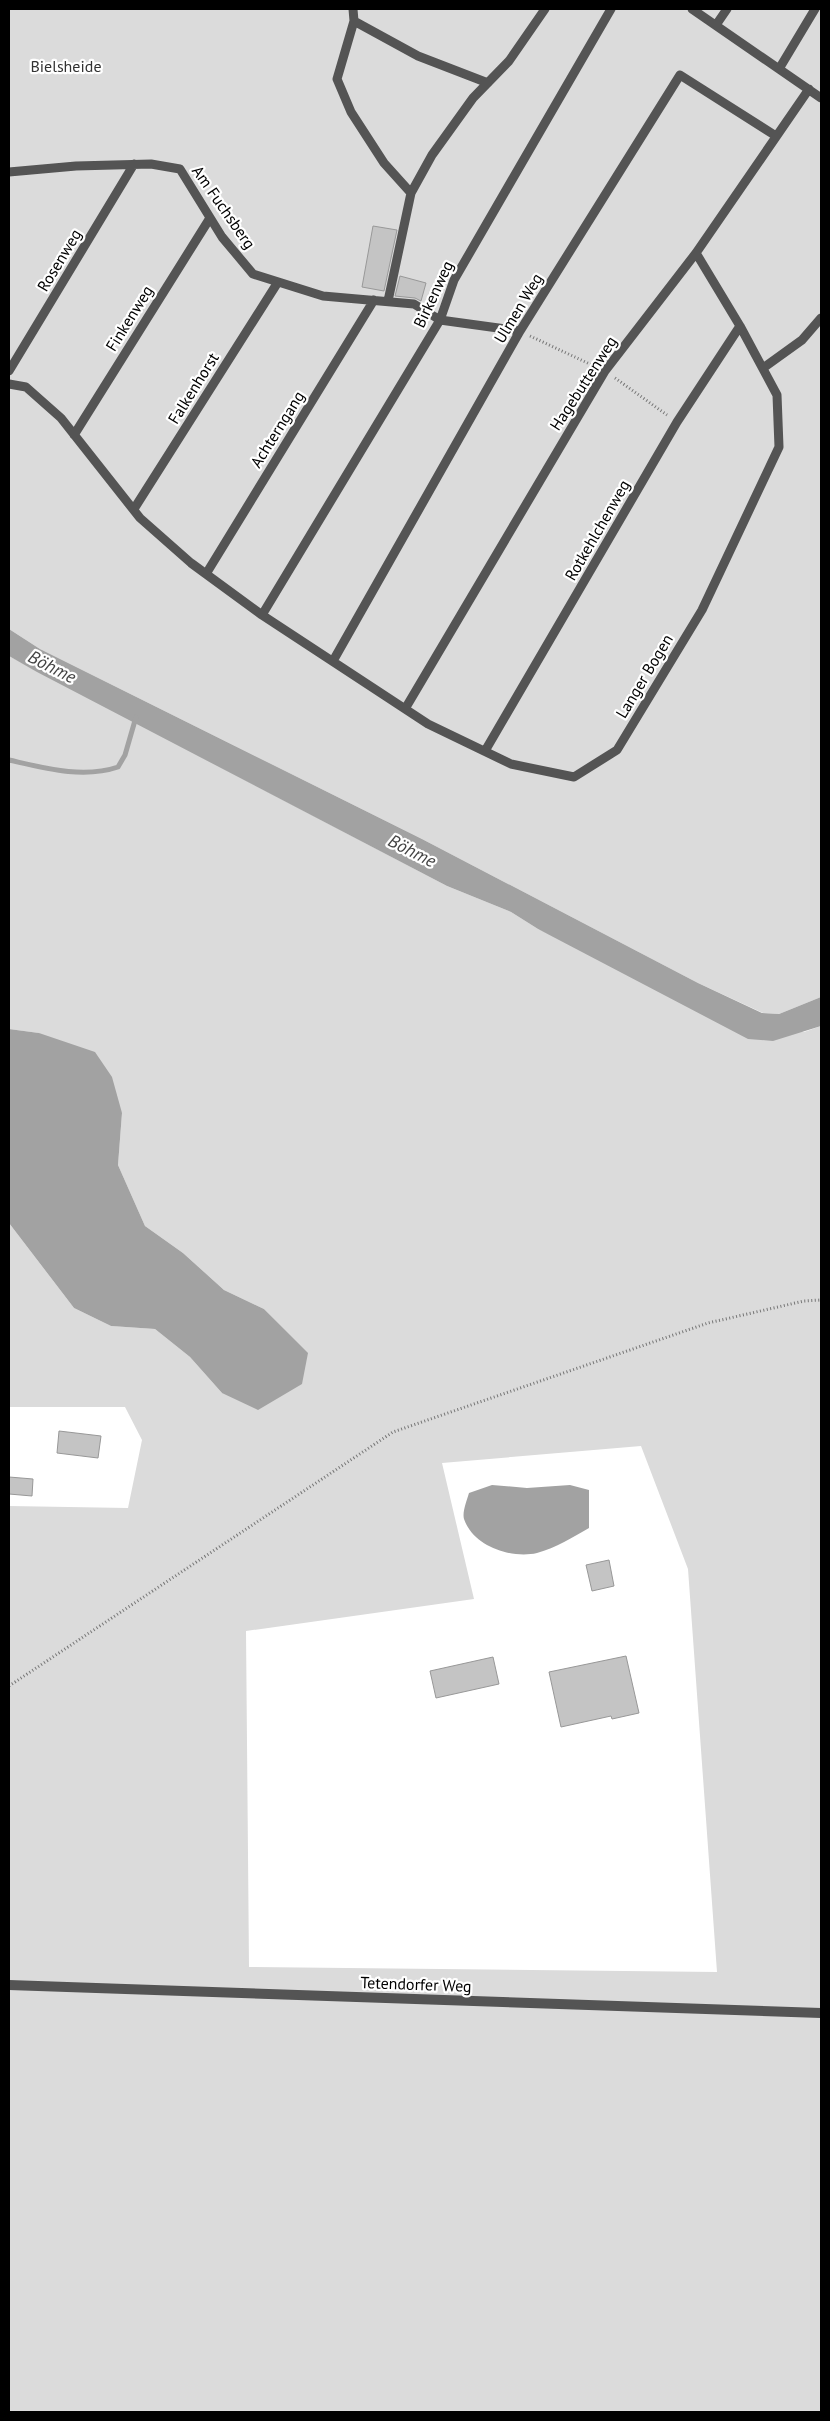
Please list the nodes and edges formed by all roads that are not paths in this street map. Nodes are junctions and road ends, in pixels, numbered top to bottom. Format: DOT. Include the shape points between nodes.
graph roads {
  1 [pos="353,9"];
  2 [pos="545,9"];
  3 [pos="611,9"];
  4 [pos="692,9"];
  5 [pos="727,9"];
  6 [pos="815,9"];
  7 [pos="354,20"];
  8 [pos="716,25"];
  9 [pos="779,69"];
  10 [pos="488,83"];
  11 [pos="809,89"];
  12 [pos="821,98"];
  13 [pos="776,136"];
  14 [pos="134,164"];
  15 [pos="9,172"];
  16 [pos="411,193"];
  17 [pos="210,218"];
  18 [pos="696,253"];
  19 [pos="278,282"];
  20 [pos="374,300"];
  21 [pos="388,302"];
  22 [pos="821,318"];
  23 [pos="440,320"];
  24 [pos="740,326"];
  25 [pos="520,331"];
  26 [pos="763,368"];
  27 [pos="9,371"];
  28 [pos="9,384"];
  29 [pos="74,435"];
  30 [pos="134,509"];
  31 [pos="206,574"];
  32 [pos="262,615"];
  33 [pos="333,661"];
  34 [pos="406,709"];
  35 [pos="485,752"];
  36 [pos="9,1985"];
  37 [pos="821,2014"];
  1 -- 7 [label="lane"];
  2 -- 10 [label="lane" via="509,60"];
  3 -- 23 [label="lane, Birkenweg" via="454,280"];
  4 -- 8 [label="lane"];
  5 -- 8 [label="lane"];
  6 -- 9 [label="lane"];
  7 -- 10 [label="lane" via="418,56"];
  7 -- 16 [label="lane" via="337,79 351,112 384,163"];
  8 -- 9 [label="lane"];
  9 -- 11 [label="lane"];
  10 -- 16 [label="lane" via="473,98 432,155"];
  11 -- 12 [label="lane"];
  11 -- 13 [label="lane, Hagebuttenweg"];
  13 -- 18 [label="lane, Hagebuttenweg"];
  13 -- 25 [label="lane, Ulmen Weg" via="680,75"];
  14 -- 15 [label="lane, Am Fuchsberg"];
  14 -- 17 [label="lane, Am Fuchsberg" via="180,169"];
  14 -- 27 [label="lane, Rosenweg"];
  16 -- 21 [label="lane"];
  17 -- 19 [label="lane, Am Fuchsberg" via="253,274"];
  17 -- 29 [label="lane, Finkenweg"];
  18 -- 24 [label="lane, Langer Bogen"];
  18 -- 34 [label="lane, Hagebuttenweg" via="605,371"];
  19 -- 20 [label="lane, Am Fuchsberg" via="324,296"];
  19 -- 30 [label="lane, Falkenhorst"];
  20 -- 21 [label="lane, Am Fuchsberg"];
  20 -- 31 [label="lane, Achterngang"];
  21 -- 23 [label="lane, Am Fuchsberg" via="414,304"];
  22 -- 26 [label="lane" via="802,340"];
  23 -- 25 [label="lane, Am Fuchsberg"];
  23 -- 32 [label="lane, Birkenweg"];
  24 -- 26 [label="lane, Langer Bogen"];
  24 -- 35 [label="lane, Rotkehlchenweg" via="677,422"];
  25 -- 33 [label="lane, Ulmen Weg"];
  26 -- 35 [label="lane, Langer Bogen" via="777,395 779,447 702,610 617,750 574,777 511,764"];
  28 -- 29 [label="lane" via="26,388 61,418"];
  29 -- 30 [label="lane"];
  30 -- 31 [label="lane"];
  31 -- 32 [label="lane"];
  32 -- 33 [label="lane, Langer Bogen"];
  33 -- 34 [label="lane, Langer Bogen"];
  34 -- 35 [label="lane, Langer Bogen" via="428,724"];
  36 -- 37 [label="street, Tetendorfer Weg"];
}
